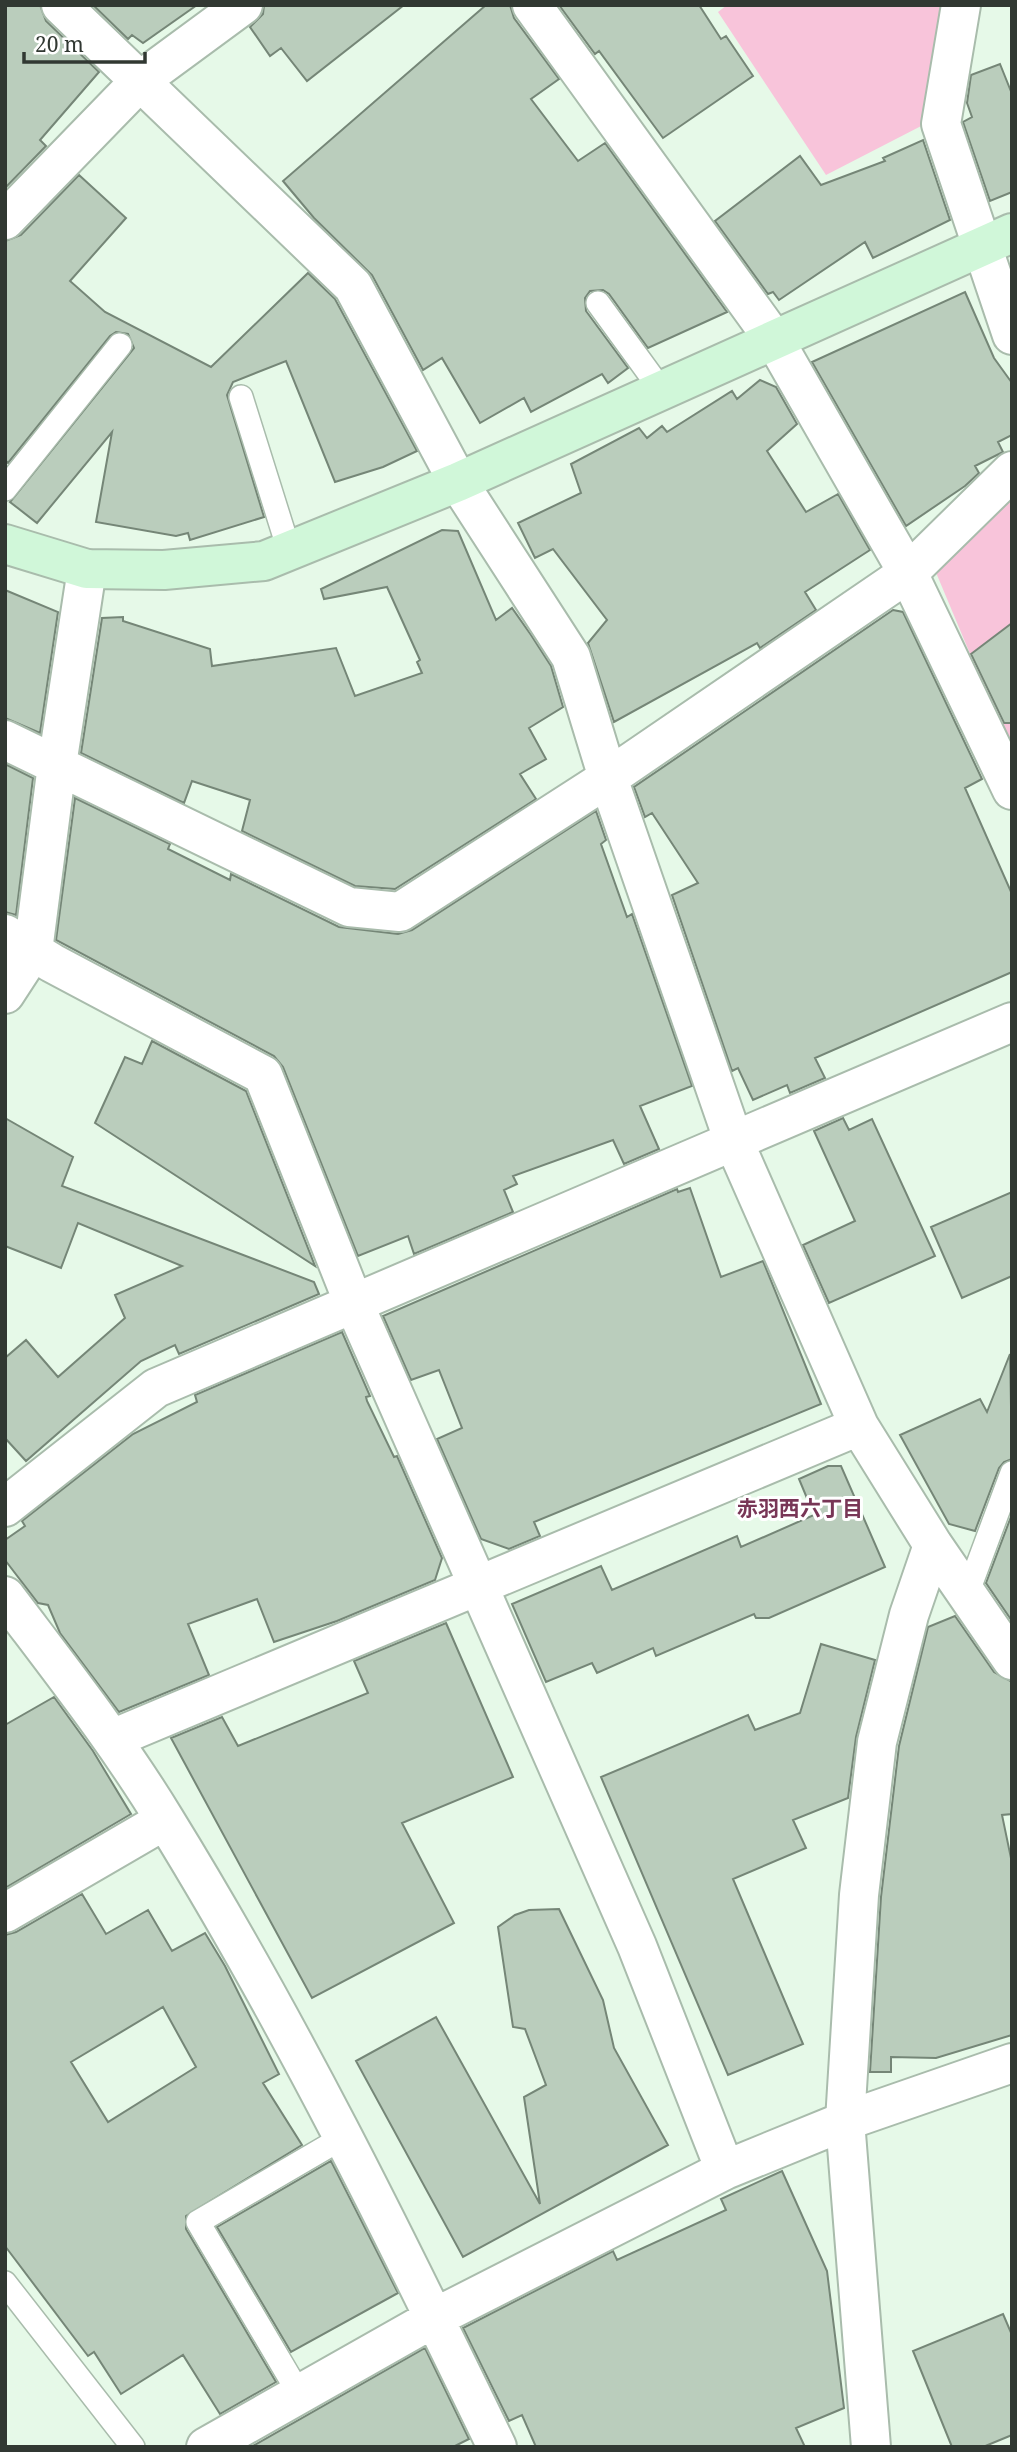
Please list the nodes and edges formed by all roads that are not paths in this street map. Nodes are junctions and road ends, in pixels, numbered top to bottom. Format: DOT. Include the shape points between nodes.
graph roads {
  1 [pos="61,5"];
  2 [pos="243,5"];
  3 [pos="532,5"];
  4 [pos="961,5"];
  5 [pos="141,79"];
  6 [pos="5,220"];
  7 [pos="997,240"];
  8 [pos="598,303"];
  9 [pos="1012,335"];
  10 [pos="775,341"];
  11 [pos="120,345"];
  12 [pos="662,391"];
  13 [pos="241,397"];
  14 [pos="1012,471"];
  15 [pos="458,482"];
  16 [pos="5,489"];
  17 [pos="5,544"];
  18 [pos="289,550"];
  19 [pos="87,569"];
  20 [pos="908,573"];
  21 [pos="5,740"];
  22 [pos="57,765"];
  23 [pos="608,778"];
  24 [pos="1012,790"];
  25 [pos="19,942"];
  26 [pos="5,994"];
  27 [pos="1012,1022"];
  28 [pos="734,1142"];
  29 [pos="354,1304"];
  30 [pos="859,1426"];
  31 [pos="1012,1473"];
  32 [pos="5,1507"];
  33 [pos="933,1545"];
  34 [pos="479,1585"];
  35 [pos="967,1594"];
  36 [pos="5,1596"];
  37 [pos="1012,1660"];
  38 [pos="112,1739"];
  39 [pos="165,1820"];
  40 [pos="5,1913"];
  41 [pos="1012,2063"];
  42 [pos="845,2121"];
  43 [pos="342,2138"];
  44 [pos="725,2170"];
  45 [pos="5,2283"];
  46 [pos="434,2318"];
  47 [pos="300,2395"];
  48 [pos="862,2443"];
  49 [pos="208,2446"];
  50 [pos="133,2447"];
  51 [pos="497,2447"];
  1 -- 5 [label="street"];
  2 -- 5 [label="street"];
  3 -- 10 [label="street"];
  4 -- 7 [label="street" via="942,124"];
  5 -- 6 [label="street"];
  5 -- 15 [label="street" via="353,286"];
  7 -- 9 [label="street"];
  7 -- 10 [label="street"];
  8 -- 12 [label="lane"];
  10 -- 12 [label="street"];
  10 -- 20 [label="street"];
  11 -- 16 [label="lane"];
  12 -- 15 [label="street"];
  13 -- 18 [label="lane"];
  14 -- 20 [label="street"];
  15 -- 18 [label="street"];
  15 -- 23 [label="street" via="571,657"];
  17 -- 19 [label="street"];
  18 -- 19 [label="street" via="264,561 201,567"];
  19 -- 22 [label="street"];
  20 -- 23 [label="street"];
  20 -- 24 [label="street"];
  21 -- 22 [label="street"];
  22 -- 23 [label="street" via="349,907 400,912"];
  22 -- 25 [label="street"];
  23 -- 28 [label="street"];
  25 -- 26 [label="street"];
  25 -- 29 [label="street" via="262,1075"];
  27 -- 28 [label="street"];
  28 -- 29 [label="street"];
  28 -- 30 [label="street"];
  29 -- 32 [label="street" via="156,1388"];
  29 -- 34 [label="street"];
  30 -- 33 [label="street"];
  30 -- 34 [label="street"];
  31 -- 35 [label="lane"];
  33 -- 35 [label="street"];
  33 -- 42 [label="street" via="909,1615 877,1742 859,1895"];
  34 -- 38 [label="street"];
  34 -- 44 [label="street" via="637,1946"];
  35 -- 37 [label="street"];
  36 -- 38 [label="street"];
  38 -- 39 [label="street"];
  39 -- 40 [label="street"];
  39 -- 43 [label="street"];
  41 -- 42 [label="street"];
  42 -- 44 [label="street"];
  42 -- 48 [label="street"];
  43 -- 46 [label="street"];
  43 -- 47 [label="lane" via="191,2227"];
  44 -- 46 [label="street"];
  45 -- 50 [label="lane"];
  46 -- 47 [label="street"];
  46 -- 51 [label="street"];
  47 -- 49 [label="street"];
}
